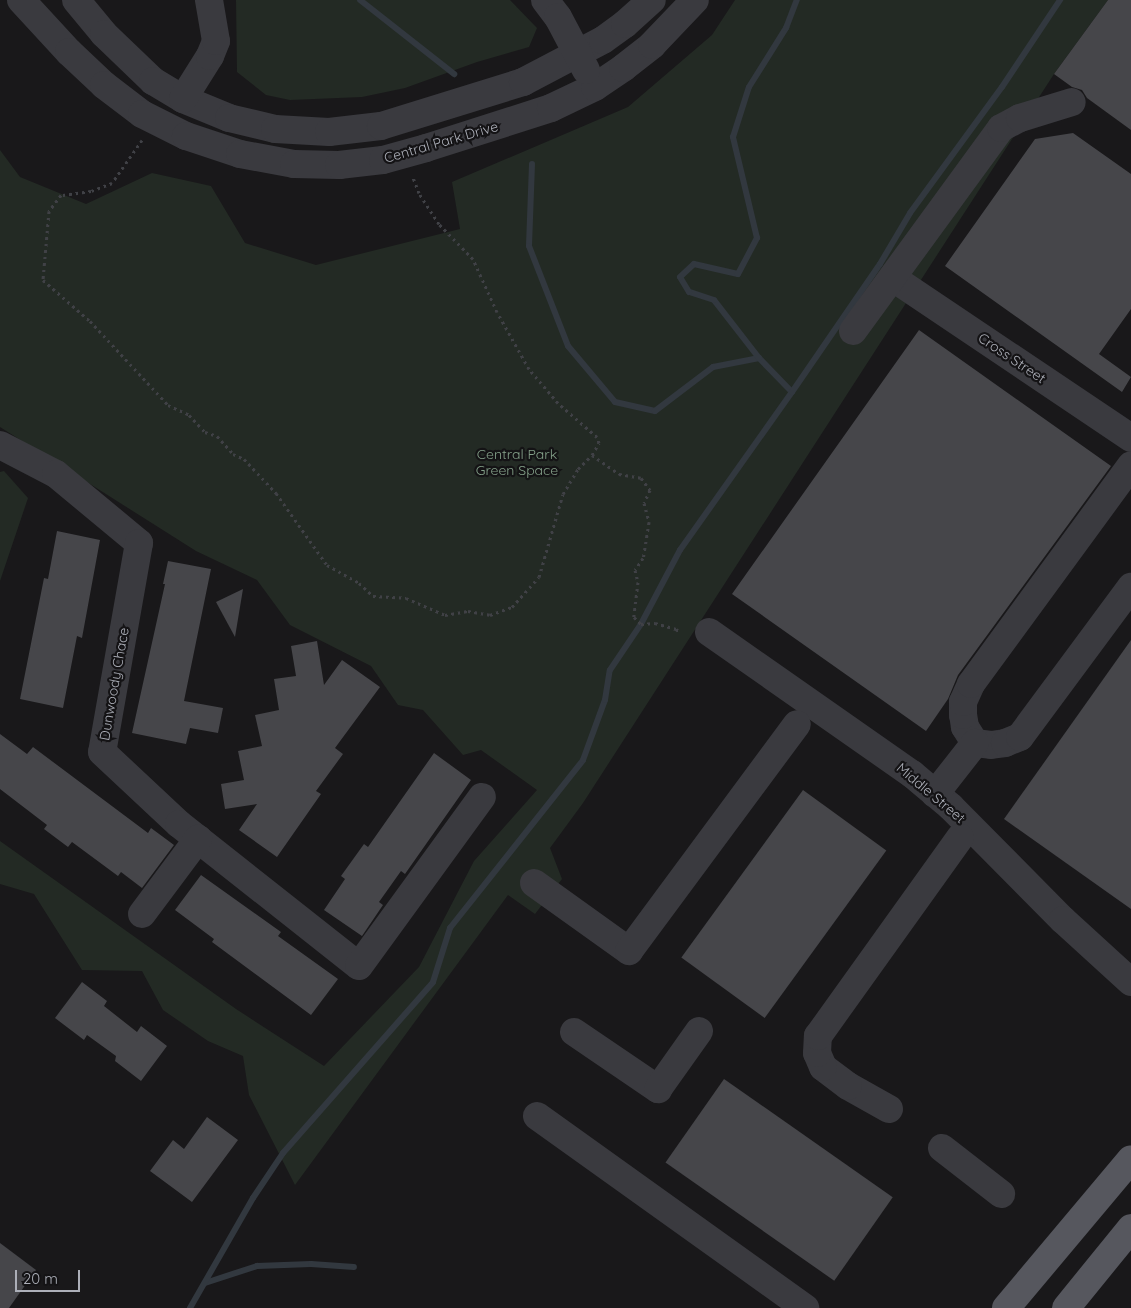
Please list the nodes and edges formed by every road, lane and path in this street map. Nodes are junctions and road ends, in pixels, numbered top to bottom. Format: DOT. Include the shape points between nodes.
graph roads {
  1 [pos="21,0"];
  2 [pos="76,0"];
  3 [pos="209,0"];
  4 [pos="545,0"];
  5 [pos="652,0"];
  6 [pos="695,0"];
  7 [pos="578,55"];
  8 [pos="595,87"];
  9 [pos="183,99"];
  10 [pos="1072,102"];
  11 [pos="142,140"];
  12 [pos="412,174"];
  13 [pos="893,278"];
  14 [pos="853,331"];
  15 [pos="1131,438"];
  16 [pos="0,445"];
  17 [pos="592,455"];
  18 [pos="1131,465"];
  19 [pos="1131,587"];
  20 [pos="709,632"];
  21 [pos="681,633"];
  22 [pos="797,724"];
  23 [pos="975,743"];
  24 [pos="935,794"];
  25 [pos="482,797"];
  26 [pos="960,838"];
  27 [pos="198,839"];
  28 [pos="534,883"];
  29 [pos="142,914"];
  30 [pos="1131,982"];
  31 [pos="699,1031"];
  32 [pos="574,1032"];
  33 [pos="889,1109"];
  34 [pos="537,1116"];
  35 [pos="942,1148"];
  36 [pos="1131,1159"];
  37 [pos="1001,1194"];
  38 [pos="1131,1228"];
  39 [pos="805,1308"];
  40 [pos="1006,1308"];
  41 [pos="1066,1308"];
  1 -- 8 [label="street, Central Park Drive" via="104,85 142,114 195,140 240,154 294,164 383,160 551,108"];
  2 -- 9 [label="street" via="104,34 153,81"];
  3 -- 9 [label="street" via="216,41"];
  4 -- 7 [label="street"];
  5 -- 7 [label="street" via="626,24"];
  6 -- 8 [label="street, Central Park Drive" via="652,45"];
  7 -- 8 [label="street"];
  7 -- 9 [label="street" via="523,82 469,100 381,126 329,132 275,130 229,118"];
  10 -- 13 [label="street" via="1020,118 1001,128"];
  11 -- 17 [label="path" via="112,183 91,191 61,195 49,211 43,280 90,321 168,405 189,415 204,432 217,436 233,454 244,459 276,493 327,564 359,583 373,596 406,598 445,615 468,611 490,615 512,607 539,578 563,494 578,469"];
  12 -- 17 [label="path" via="419,193 439,224 473,259 497,312 529,369 558,403 597,437 599,443"];
  13 -- 14 [label="street"];
  13 -- 15 [label="street, Cross Street"];
  16 -- 27 [label="street, Dunwoody Chace" via="56,474 139,543 102,752"];
  17 -- 21 [label="path" via="619,474 641,478 650,490 644,503 649,522 643,558 635,570 638,582 634,617 641,624 655,623"];
  18 -- 23 [label="street" via="971,684 963,702 963,715 965,727"];
  19 -- 23 [label="street" via="1020,736 1005,743"];
  20 -- 24 [label="street, Middle Street" via="912,774"];
  22 -- 28 [label="street" via="629,951"];
  23 -- 24 [label="street"];
  24 -- 30 [label="street, Middle Street"];
  25 -- 27 [label="street, Dunwoody Chace" via="359,966"];
  26 -- 33 [label="street" via="818,1036 817,1053 823,1066 848,1086"];
  27 -- 29 [label="street"];
  31 -- 32 [label="street" via="658,1090"];
  34 -- 39 [label="street"];
  35 -- 37 [label="street"];
  36 -- 40 [label="main road"];
  38 -- 41 [label="main road"];
}
